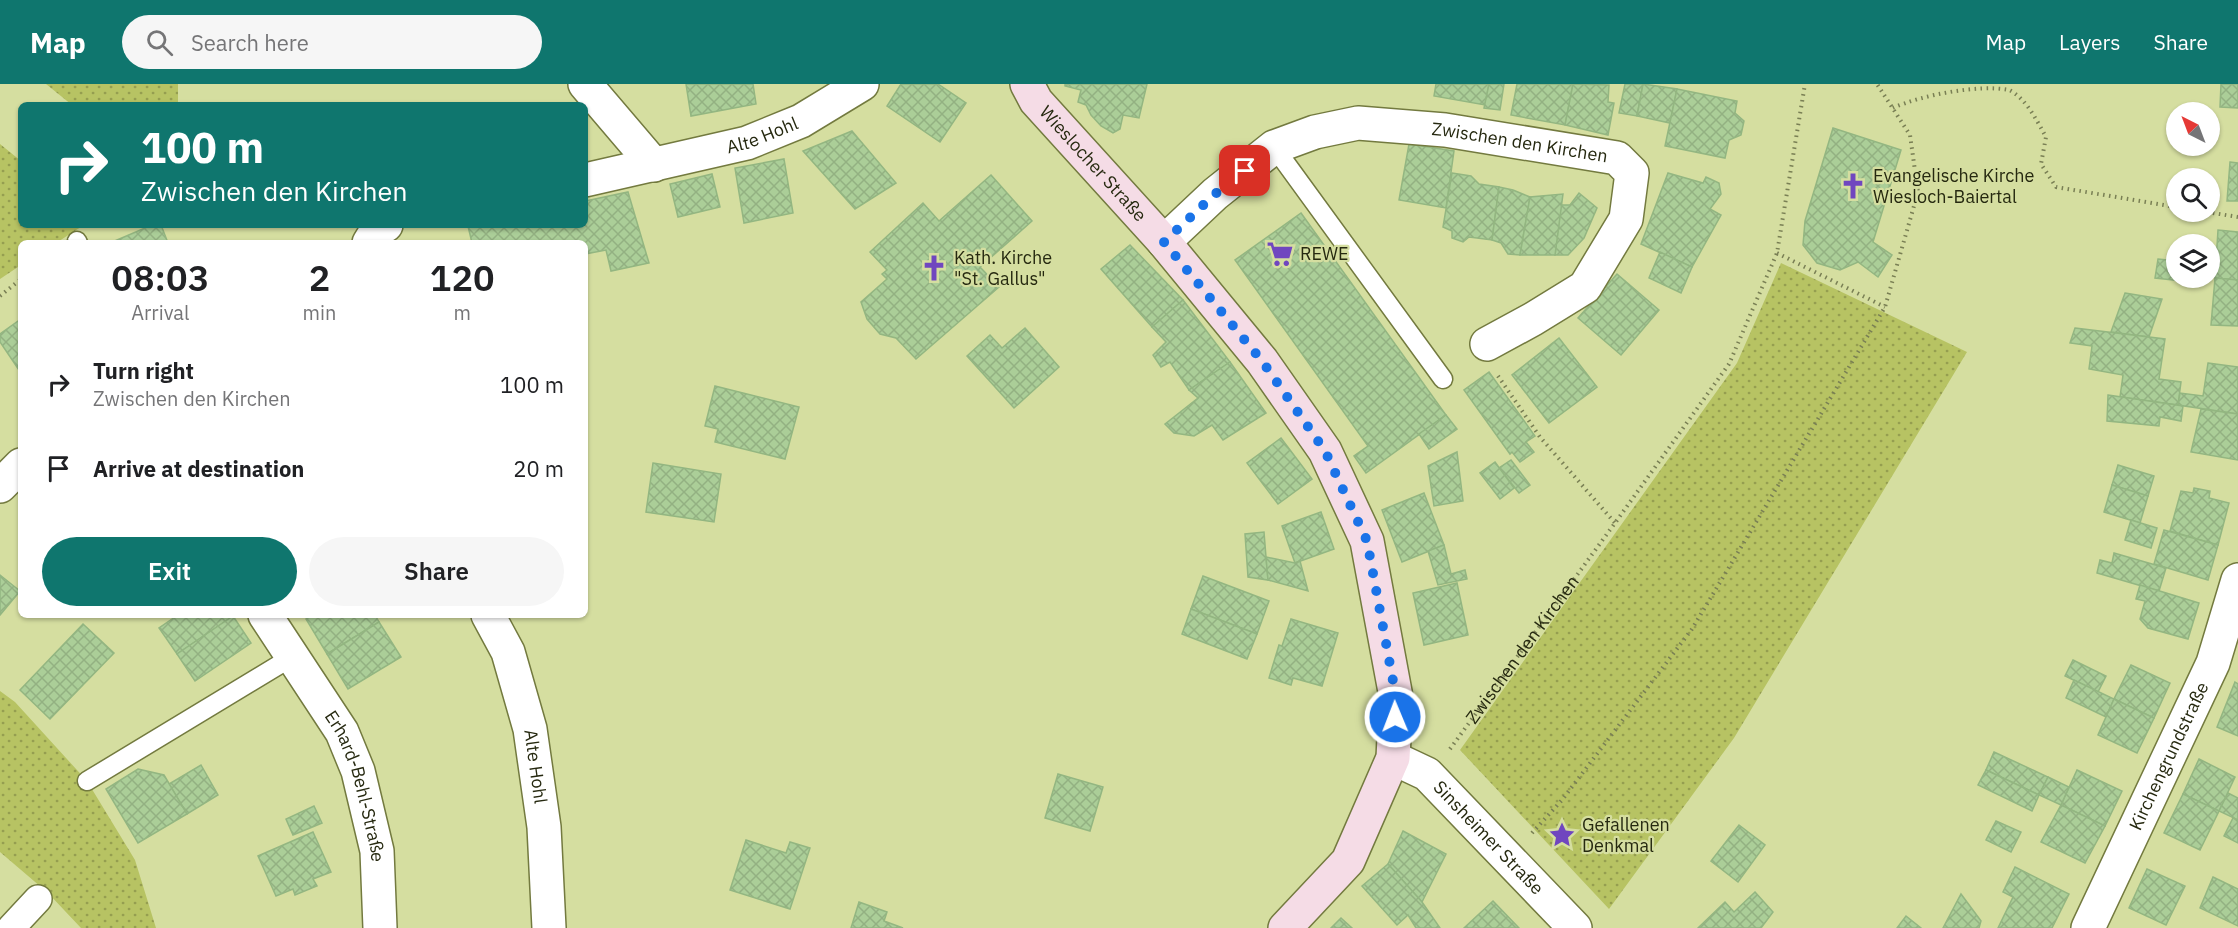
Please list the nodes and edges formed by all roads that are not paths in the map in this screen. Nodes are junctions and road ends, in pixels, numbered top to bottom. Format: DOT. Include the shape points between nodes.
graph roads {
  1 [pos="585,84"];
  2 [pos="862,84"];
  3 [pos="1027,84"];
  4 [pos="1274,147"];
  5 [pos="654,165"];
  6 [pos="588,179"];
  7 [pos="381,228"];
  8 [pos="371,240"];
  9 [pos="1164,242"];
  10 [pos="1487,344"];
  11 [pos="1443,379"];
  12 [pos="18,468"];
  13 [pos="0,486"];
  14 [pos="2238,580"];
  15 [pos="267,618"];
  16 [pos="490,618"];
  17 [pos="292,657"];
  18 [pos="1393,758"];
  19 [pos="87,781"];
  20 [pos="38,899"];
  21 [pos="11,928"];
  22 [pos="380,928"];
  23 [pos="549,928"];
  24 [pos="1285,928"];
  25 [pos="1575,928"];
  26 [pos="2088,928"];
  1 -- 5 [label="street"];
  2 -- 5 [label="street, Alte Hohl" via="801,121 747,143"];
  3 -- 9 [label="main road, Wieslocher Straße" via="1036,100"];
  4 -- 9 [label="street, Zwischen den Kirchen"];
  4 -- 10 [label="street, Zwischen den Kirchen" via="1315,132 1358,123 1445,130 1617,158 1632,173 1626,219 1585,287"];
  4 -- 11 [label="lane"];
  5 -- 6 [label="street, Alte Hohl"];
  7 -- 8 [label="street"];
  9 -- 18 [label="main road, Wieslocher Straße" via="1262,361 1325,451 1367,541 1396,697"];
  12 -- 13 [label="street"];
  14 -- 26 [label="street, Kirchengrundstraße" via="2213,663"];
  15 -- 17 [label="street, Erhard-Behl-Straße"];
  16 -- 23 [label="street, Alte Hohl" via="508,652 530,729 544,827"];
  17 -- 19 [label="lane"];
  17 -- 22 [label="street, Erhard-Behl-Straße" via="342,732 358,771 377,851"];
  18 -- 24 [label="main road, Wieslocher Straße" via="1348,861"];
  18 -- 25 [label="street, Sinsheimer Straße" via="1427,774"];
  20 -- 21 [label="street"];
}
